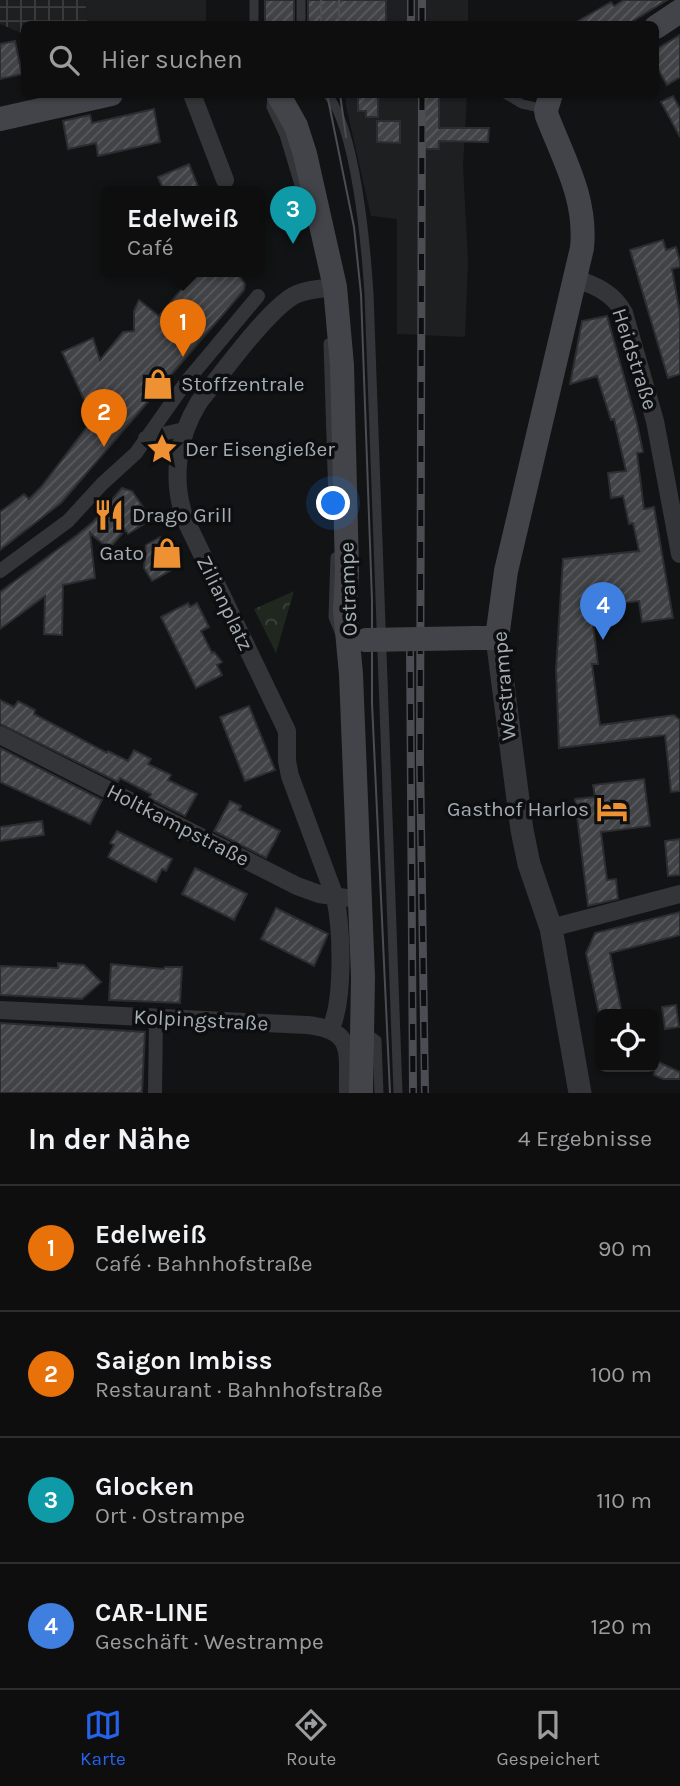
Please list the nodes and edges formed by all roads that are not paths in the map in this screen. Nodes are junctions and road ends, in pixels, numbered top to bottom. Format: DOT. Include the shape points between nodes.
graph roads {
  1 [pos="254,0"];
  2 [pos="301,0"];
  3 [pos="680,11"];
  4 [pos="254,21"];
  5 [pos="301,21"];
  6 [pos="659,25"];
  7 [pos="93,98"];
  8 [pos="194,98"];
  9 [pos="274,98"];
  10 [pos="278,98"];
  11 [pos="330,98"];
  12 [pos="512,98"];
  13 [pos="549,102"];
  14 [pos="0,119"];
  15 [pos="225,180"];
  16 [pos="304,204"];
  17 [pos="575,279"];
  18 [pos="326,289"];
  19 [pos="258,296"];
  20 [pos="327,329"];
  21 [pos="184,429"];
  22 [pos="145,438"];
  23 [pos="334,516"];
  24 [pos="677,519"];
  25 [pos="334,540"];
  26 [pos="680,554"];
  27 [pos="0,571"];
  28 [pos="487,638"];
  29 [pos="357,640"];
  30 [pos="0,735"];
  31 [pos="680,894"];
  32 [pos="348,898"];
  33 [pos="551,928"];
  34 [pos="0,1010"];
  35 [pos="156,1018"];
  36 [pos="331,1028"];
  37 [pos="361,1029"];
  38 [pos="155,1093"];
  39 [pos="348,1093"];
  40 [pos="361,1093"];
  41 [pos="379,1093"];
  42 [pos="398,1093"];
  43 [pos="580,1093"];
  1 -- 4 [label="lane"];
  2 -- 5 [label="lane"];
  3 -- 6 [label="main road"];
  7 -- 14 [label="main road"];
  8 -- 15 [label="street"];
  9 -- 16 [label="lane" via="271,107"];
  10 -- 18 [label="main road, Ostrampe" via="296,127 305,154"];
  11 -- 42 [label="lane" via="346,138 364,226 369,294"];
  12 -- 13 [label="lane" via="522,104"];
  13 -- 17 [label="main road" via="580,203 582,240"];
  17 -- 24 [label="street, Heidstraße" via="617,299 624,313"];
  17 -- 28 [label="main road, Westrampe"];
  18 -- 21 [label="street, Zilianplatz" via="298,294 283,304 199,402"];
  18 -- 29 [label="main road, Ostrampe" via="342,365 345,610"];
  19 -- 22 [label="street"];
  20 -- 23 [label="lane"];
  21 -- 22 [label="street"];
  21 -- 32 [label="street, Zilianplatz" via="177,466 185,519 287,731 290,776"];
  22 -- 27 [label="street" via="136,453 68,521"];
  24 -- 26 [label="street, Heidstraße"];
  25 -- 29 [label="lane" via="333,617 340,633"];
  28 -- 29 [label="main road, bridge"];
  28 -- 33 [label="street, Westrampe" via="529,864"];
  29 -- 32 [label="main road, Ostrampe"];
  30 -- 32 [label="street, Holtkampstraße" via="298,886"];
  31 -- 33 [label="street"];
  32 -- 36 [label="street, Ostrampe" via="339,917 339,984"];
  32 -- 37 [label="main road, Ostrampe" via="363,977"];
  33 -- 43 [label="street, Westrampe"];
  34 -- 35 [label="street, Kolpingstraße"];
  35 -- 36 [label="street, Kolpingstraße"];
  35 -- 38 [label="street"];
  36 -- 39 [label="street" via="347,1046"];
  37 -- 40 [label="main road, Ostrampe"];
  37 -- 41 [label="lane" via="377,1040"];
}
